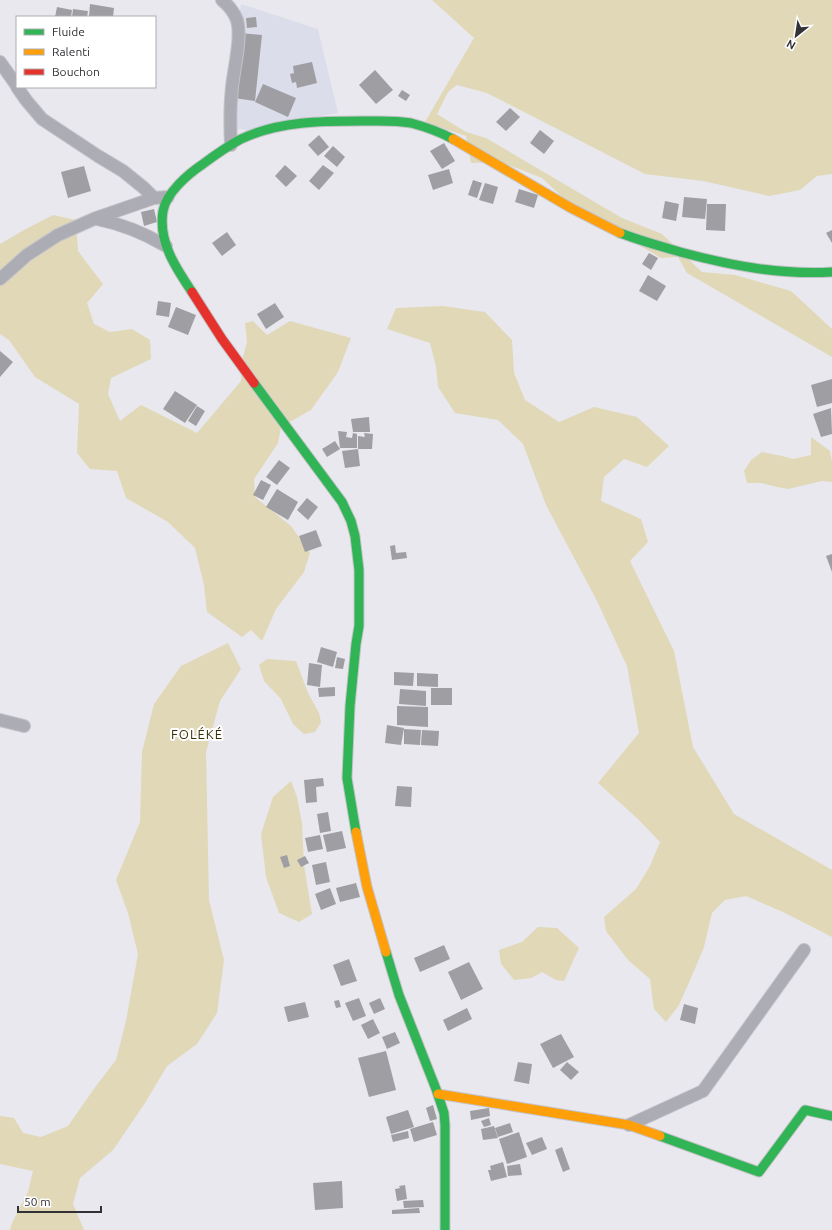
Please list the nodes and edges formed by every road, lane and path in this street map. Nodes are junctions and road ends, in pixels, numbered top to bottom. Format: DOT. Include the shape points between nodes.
graph roads {
  1 [pos="222,0"];
  2 [pos="0,62"];
  3 [pos="16,86"];
  4 [pos="18,88"];
  5 [pos="231,145"];
  6 [pos="168,197"];
  7 [pos="154,198"];
  8 [pos="96,218"];
  9 [pos="166,246"];
  10 [pos="832,272"];
  11 [pos="0,279"];
  12 [pos="0,720"];
  13 [pos="24,726"];
  14 [pos="804,950"];
  15 [pos="438,1094"];
  16 [pos="832,1116"];
  17 [pos="629,1125"];
  18 [pos="445,1230"];
  1 -- 5 [label="street" via="236,18 238,30 229,113"];
  2 -- 3 [label="street"];
  4 -- 7 [label="street" via="42,119 123,171"];
  5 -- 6 [label="street" via="191,172"];
  5 -- 10 [label="street" via="264,131 295,124 345,120 409,123 448,136 587,216 638,240 744,268 796,274"];
  6 -- 7 [label="street"];
  6 -- 9 [label="street" via="163,211"];
  7 -- 8 [label="street"];
  8 -- 9 [label="street" via="146,234"];
  8 -- 11 [label="street" via="42,245"];
  9 -- 15 [label="street" via="174,264 222,339 342,502 351,521 358,554 359,600 350,706 347,778 349,794 368,887 398,995"];
  12 -- 13 [label="street"];
  14 -- 17 [label="street" via="703,1091"];
  15 -- 17 [label="street"];
  15 -- 18 [label="street" via="445,1125"];
  16 -- 17 [label="street" via="805,1110 759,1172"];
}
